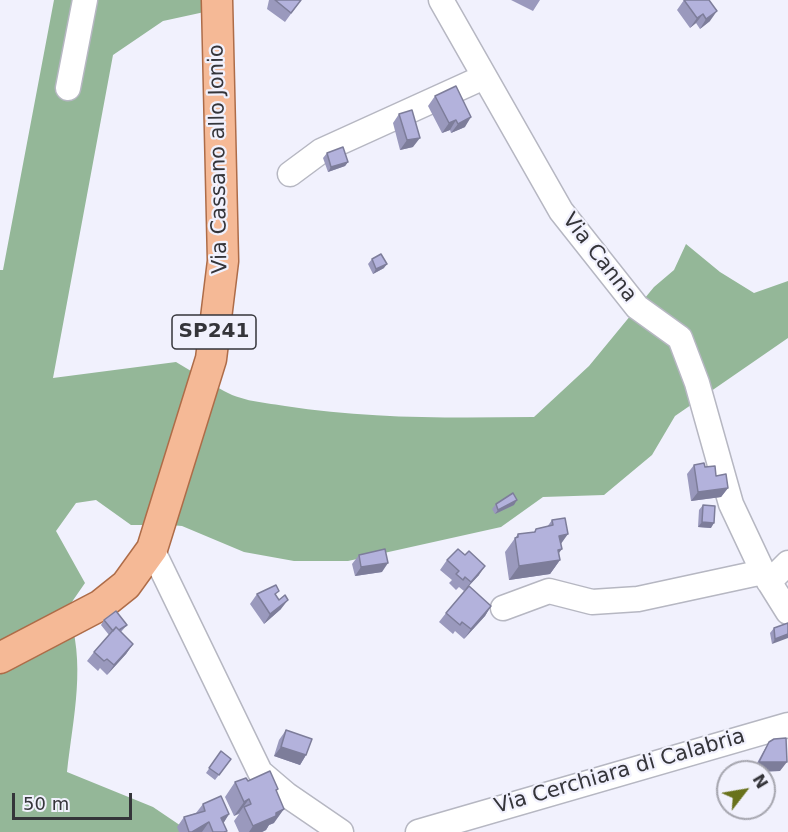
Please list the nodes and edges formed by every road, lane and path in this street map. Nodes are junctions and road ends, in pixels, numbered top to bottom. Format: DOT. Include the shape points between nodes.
graph roads {
  1 [pos="85,0"];
  2 [pos="217,0"];
  3 [pos="441,0"];
  4 [pos="484,77"];
  5 [pos="68,88"];
  6 [pos="290,174"];
  7 [pos="152,549"];
  8 [pos="788,562"];
  9 [pos="766,577"];
  10 [pos="503,608"];
  11 [pos="788,612"];
  12 [pos="0,658"];
  13 [pos="788,725"];
  14 [pos="422,831"];
  15 [pos="341,832"];
  1 -- 5 [label="street"];
  2 -- 7 [label="main road, Via Cassano allo Jonio / SP241" via="222,261 214,337 211,359"];
  3 -- 4 [label="street, Via Canna"];
  4 -- 6 [label="street" via="321,151"];
  4 -- 9 [label="street, Via Canna" via="561,211 637,307 680,338 731,504"];
  7 -- 12 [label="main road, Via Cassano allo Jonio / SP241" via="126,585 101,604"];
  7 -- 15 [label="street" via="260,772"];
  8 -- 9 [label="street"];
  9 -- 10 [label="street" via="638,599 592,602 549,591"];
  9 -- 11 [label="street, Via Canna"];
  13 -- 14 [label="street, Via Cerchiara di Calabria"];
}
